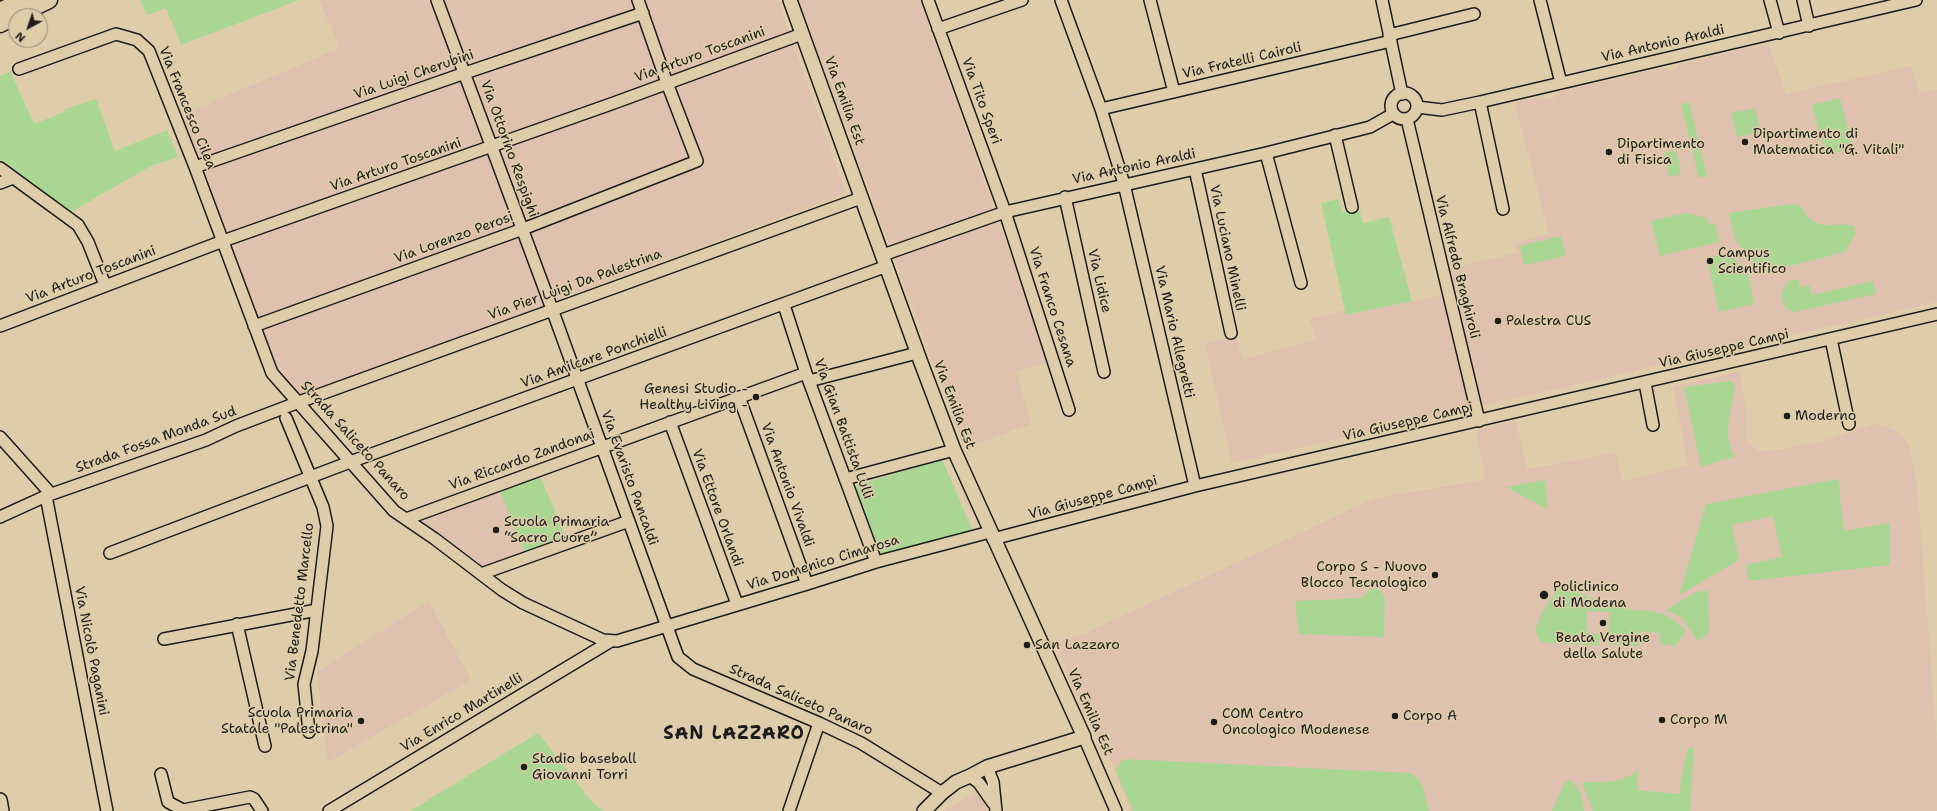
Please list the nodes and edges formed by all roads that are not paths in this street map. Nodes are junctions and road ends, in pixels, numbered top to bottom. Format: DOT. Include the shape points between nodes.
graph roads {
  1 [pos="22,0"];
  2 [pos="49,0"];
  3 [pos="437,0"];
  4 [pos="638,0"];
  5 [pos="790,0"];
  6 [pos="928,0"];
  7 [pos="1022,0"];
  8 [pos="1061,0"];
  9 [pos="1150,0"];
  10 [pos="1382,0"];
  11 [pos="1540,0"];
  12 [pos="1770,0"];
  13 [pos="1803,0"];
  14 [pos="1916,0"];
  15 [pos="32,8"];
  16 [pos="0,10"];
  17 [pos="643,13"];
  18 [pos="1474,14"];
  19 [pos="1809,26"];
  20 [pos="938,29"];
  21 [pos="1779,33"];
  22 [pos="802,34"];
  23 [pos="1390,38"];
  24 [pos="19,69"];
  25 [pos="465,73"];
  26 [pos="667,83"];
  27 [pos="1561,83"];
  28 [pos="1174,92"];
  29 [pos="1402,94"];
  30 [pos="1480,102"];
  31 [pos="1417,107"];
  32 [pos="1101,109"];
  33 [pos="1393,114"];
  34 [pos="1407,119"];
  35 [pos="1335,135"];
  36 [pos="493,146"];
  37 [pos="1266,153"];
  38 [pos="195,167"];
  39 [pos="0,168"];
  40 [pos="1195,169"];
  41 [pos="13,178"];
  42 [pos="0,183"];
  43 [pos="1124,184"];
  44 [pos="1065,197"];
  45 [pos="861,198"];
  46 [pos="1352,207"];
  47 [pos="1503,209"];
  48 [pos="1005,212"];
  49 [pos="523,229"];
  50 [pos="223,242"];
  51 [pos="885,261"];
  52 [pos="1301,283"];
  53 [pos="105,286"];
  54 [pos="784,305"];
  55 [pos="552,309"];
  56 [pos="1937,314"];
  57 [pos="0,326"];
  58 [pos="254,326"];
  59 [pos="1231,334"];
  60 [pos="1831,339"];
  61 [pos="917,353"];
  62 [pos="1104,372"];
  63 [pos="808,377"];
  64 [pos="578,380"];
  65 [pos="1645,383"];
  66 [pos="739,397"];
  67 [pos="299,402"];
  68 [pos="1069,410"];
  69 [pos="286,418"];
  70 [pos="1479,421"];
  71 [pos="670,422"];
  72 [pos="1849,424"];
  73 [pos="1653,425"];
  74 [pos="0,436"];
  75 [pos="602,446"];
  76 [pos="954,450"];
  77 [pos="350,462"];
  78 [pos="312,477"];
  79 [pos="845,479"];
  80 [pos="1195,486"];
  81 [pos="49,495"];
  82 [pos="24,505"];
  83 [pos="0,513"];
  84 [pos="0,518"];
  85 [pos="406,519"];
  86 [pos="628,521"];
  87 [pos="992,535"];
  88 [pos="110,553"];
  89 [pos="876,562"];
  90 [pos="481,574"];
  91 [pos="807,584"];
  92 [pos="737,604"];
  93 [pos="317,610"];
  94 [pos="237,624"];
  95 [pos="666,626"];
  96 [pos="164,639"];
  97 [pos="611,641"];
  98 [pos="678,657"];
  99 [pos="819,723"];
  100 [pos="309,732"];
  101 [pos="1084,737"];
  102 [pos="265,746"];
  103 [pos="988,767"];
  104 [pos="161,774"];
  105 [pos="970,776"];
  106 [pos="942,793"];
  107 [pos="0,800"];
  108 [pos="996,809"];
  109 [pos="2,811"];
  110 [pos="107,811"];
  111 [pos="262,811"];
  112 [pos="329,811"];
  113 [pos="789,811"];
  114 [pos="924,811"];
  115 [pos="1116,811"];
  1 -- 16 [label="highway"];
  2 -- 15 [label="highway"];
  3 -- 25 [label="street, Via Ottorino Respighi"];
  4 -- 17 [label="street"];
  5 -- 22 [label="main road, Via Emilia Est"];
  6 -- 20 [label="street, Via Tito Speri"];
  7 -- 20 [label="street"];
  8 -- 32 [label="street, Via Mario Allegretti"];
  9 -- 28 [label="street"];
  10 -- 23 [label="street"];
  11 -- 27 [label="street"];
  12 -- 21 [label="street"];
  13 -- 19 [label="street"];
  14 -- 19 [label="street, Via Antonio Araldi"];
  17 -- 25 [label="street, Via Luigi Cherubini"];
  17 -- 26 [label="street"];
  18 -- 23 [label="street, Via Fratelli Cairoli"];
  19 -- 21 [label="street, Via Antonio Araldi"];
  20 -- 48 [label="street, Via Tito Speri"];
  21 -- 27 [label="street, Via Antonio Araldi"];
  22 -- 26 [label="street, Via Arturo Toscanini"];
  22 -- 45 [label="main road, Via Emilia Est"];
  23 -- 28 [label="street, Via Fratelli Cairoli"];
  23 -- 29 [label="street"];
  24 -- 38 [label="street, Via Francesco Cilea" via="111,34 121,34 137,40 149,51 158,68"];
  25 -- 36 [label="street, Via Ottorino Respighi"];
  25 -- 38 [label="street, Via Luigi Cherubini"];
  26 -- 36 [label="street, Via Arturo Toscanini"];
  26 -- 49 [label="street, Via Lorenzo Perosi" via="697,161"];
  27 -- 30 [label="street, Via Antonio Araldi"];
  28 -- 32 [label="street, Via Fratelli Cairoli"];
  29 -- 31 [label="street" via="1413,97"];
  29 -- 33 [label="street" via="1392,100"];
  30 -- 31 [label="street, Via Antonio Araldi" via="1442,110"];
  30 -- 47 [label="street"];
  31 -- 34 [label="street" via="1414,114"];
  32 -- 43 [label="street, Via Mario Allegretti"];
  33 -- 34 [label="street" via="1397,118"];
  33 -- 35 [label="street, Via Antonio Araldi" via="1372,126"];
  34 -- 70 [label="street, Via Alfredo Braghiroli"];
  35 -- 37 [label="street, Via Antonio Araldi"];
  35 -- 46 [label="street"];
  36 -- 49 [label="street, Via Ottorino Respighi"];
  36 -- 50 [label="street, Via Arturo Toscanini"];
  37 -- 40 [label="street, Via Antonio Araldi"];
  37 -- 52 [label="street"];
  38 -- 50 [label="street, Via Francesco Cilea"];
  39 -- 41 [label="street"];
  40 -- 43 [label="street, Via Antonio Araldi"];
  40 -- 59 [label="street, Via Luciano Minelli"];
  41 -- 42 [label="street"];
  41 -- 53 [label="street" via="78,225 88,242"];
  43 -- 44 [label="street, Via Antonio Araldi"];
  43 -- 80 [label="street, Via Mario Allegretti"];
  44 -- 48 [label="street, Via Antonio Araldi"];
  44 -- 62 [label="street, Via Lidice"];
  45 -- 51 [label="main road, Via Emilia Est"];
  45 -- 55 [label="street, Via Pier Luigi Da Palestrina"];
  48 -- 51 [label="street, Via Antonio Araldi"];
  48 -- 68 [label="street, Via Franco Cesana"];
  49 -- 55 [label="street, Via Ottorino Respighi"];
  49 -- 58 [label="street, Via Lorenzo Perosi"];
  50 -- 53 [label="street, Via Arturo Toscanini"];
  50 -- 58 [label="street, Strada Saliceto Panaro"];
  51 -- 54 [label="street, Via Amilcare Ponchielli"];
  51 -- 61 [label="main road, Via Emilia Est"];
  53 -- 57 [label="street, Via Arturo Toscanini"];
  54 -- 63 [label="street, Via Gian Battista Lulli"];
  54 -- 64 [label="street, Via Amilcare Ponchielli"];
  55 -- 64 [label="street, Via Evaristo Pancaldi"];
  55 -- 67 [label="street, Via Pier Luigi Da Palestrina"];
  56 -- 60 [label="street, Via Giuseppe Campi"];
  58 -- 67 [label="street, Strada Saliceto Panaro" via="272,373"];
  60 -- 65 [label="street, Via Giuseppe Campi"];
  60 -- 72 [label="street"];
  61 -- 63 [label="street, Via Riccardo Zandonai"];
  61 -- 76 [label="main road, Via Emilia Est"];
  63 -- 66 [label="street, Via Riccardo Zandonai"];
  63 -- 79 [label="street, Via Gian Battista Lulli"];
  64 -- 75 [label="street, Via Evaristo Pancaldi"];
  64 -- 77 [label="street, Via Amilcare Ponchielli"];
  65 -- 70 [label="street, Via Giuseppe Campi"];
  65 -- 73 [label="street"];
  66 -- 71 [label="street, Via Riccardo Zandonai"];
  66 -- 91 [label="street, Via Antonio Vivaldi"];
  67 -- 77 [label="street, Strada Saliceto Panaro"];
  67 -- 81 [label="street, Strada Fossa Monda Sud" via="206,440"];
  69 -- 78 [label="street, Via Benedetto Marcello"];
  70 -- 80 [label="street, Via Giuseppe Campi"];
  71 -- 75 [label="street, Via Riccardo Zandonai"];
  71 -- 92 [label="street, Via Ettore Orlandi"];
  74 -- 81 [label="street"];
  75 -- 85 [label="street, Via Riccardo Zandonai"];
  75 -- 86 [label="street, Via Evaristo Pancaldi"];
  76 -- 79 [label="street"];
  76 -- 87 [label="main road, Via Emilia Est"];
  77 -- 78 [label="street, Via Amilcare Ponchielli"];
  77 -- 85 [label="street, Strada Saliceto Panaro" via="384,501"];
  78 -- 88 [label="street"];
  78 -- 93 [label="street, Via Benedetto Marcello" via="327,526"];
  79 -- 89 [label="street, Via Gian Battista Lulli"];
  80 -- 87 [label="street, Via Giuseppe Campi"];
  81 -- 82 [label="street, Strada Fossa Monda Sud"];
  81 -- 110 [label="street, Via Nicolò Paganini"];
  82 -- 83 [label="street, Strada Fossa Monda Sud"];
  82 -- 84 [label="street, Strada Fossa Monda Sud"];
  85 -- 90 [label="street, Strada Saliceto Panaro"];
  86 -- 90 [label="street"];
  86 -- 95 [label="street, Via Evaristo Pancaldi"];
  87 -- 89 [label="street, Via Domenico Cimarosa"];
  87 -- 101 [label="main road, Via Emilia Est"];
  89 -- 91 [label="street, Via Domenico Cimarosa"];
  90 -- 97 [label="street, Strada Saliceto Panaro" via="523,603 603,640"];
  91 -- 92 [label="street, Via Domenico Cimarosa"];
  92 -- 95 [label="street, Via Domenico Cimarosa"];
  93 -- 94 [label="street"];
  93 -- 100 [label="street, Via Benedetto Marcello" via="312,652 304,684"];
  94 -- 96 [label="street"];
  94 -- 102 [label="street"];
  95 -- 97 [label="street"];
  95 -- 98 [label="street, Via Evaristo Pancaldi"];
  97 -- 112 [label="street, Via Enrico Martinelli"];
  98 -- 99 [label="street, Strada Saliceto Panaro" via="693,669"];
  99 -- 106 [label="street, Strada Saliceto Panaro" via="860,743"];
  99 -- 113 [label="street"];
  101 -- 103 [label="main road"];
  101 -- 115 [label="street, Via Emilia Est"];
  103 -- 105 [label="main road"];
  103 -- 108 [label="street" via="993,782"];
  104 -- 111 [label="street" via="168,802 178,808 184,810 250,797"];
  105 -- 106 [label="main road" via="956,782"];
  105 -- 108 [label="street" via="988,794"];
  106 -- 114 [label="main road"];
  107 -- 109 [label="main road"];
}
